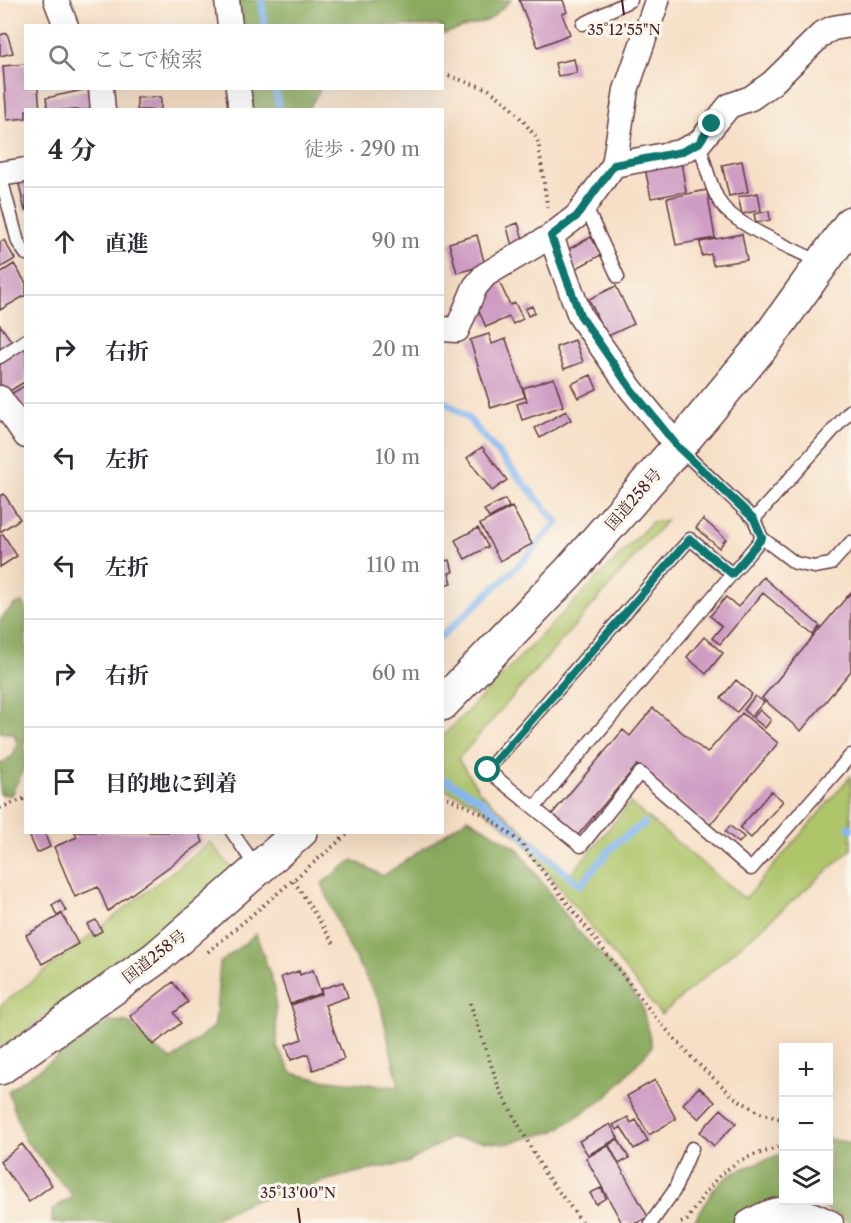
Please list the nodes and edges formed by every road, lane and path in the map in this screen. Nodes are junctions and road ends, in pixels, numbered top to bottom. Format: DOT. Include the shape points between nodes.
graph roads {
  1 [pos="56,0"];
  2 [pos="227,0"];
  3 [pos="632,0"];
  4 [pos="656,0"];
  5 [pos="65,24"];
  6 [pos="230,24"];
  7 [pos="583,24"];
  8 [pos="851,25"];
  9 [pos="444,74"];
  10 [pos="101,90"];
  11 [pos="238,90"];
  12 [pos="103,108"];
  13 [pos="241,108"];
  14 [pos="699,143"];
  15 [pos="614,165"];
  16 [pos="24,170"];
  17 [pos="0,174"];
  18 [pos="581,211"];
  19 [pos="851,223"];
  20 [pos="551,236"];
  21 [pos="24,251"];
  22 [pos="822,263"];
  23 [pos="618,277"];
  24 [pos="444,329"];
  25 [pos="24,341"];
  26 [pos="0,357"];
  27 [pos="0,398"];
  28 [pos="851,410"];
  29 [pos="24,433"];
  30 [pos="678,447"];
  31 [pos="754,519"];
  32 [pos="762,538"];
  33 [pos="851,542"];
  34 [pos="732,574"];
  35 [pos="444,702"];
  36 [pos="851,755"];
  37 [pos="444,796"];
  38 [pos="24,799"];
  39 [pos="0,808"];
  40 [pos="534,808"];
  41 [pos="233,834"];
  42 [pos="298,834"];
  43 [pos="348,834"];
  44 [pos="258,869"];
  45 [pos="294,881"];
  46 [pos="334,944"];
  47 [pos="202,957"];
  48 [pos="470,1003"];
  49 [pos="0,1068"];
  50 [pos="779,1119"];
  51 [pos="779,1147"];
  52 [pos="692,1148"];
  53 [pos="583,1223"];
  54 [pos="651,1223"];
  55 [pos="681,1223"];
  56 [pos="748,1223"];
  57 [pos="831,1223"];
  1 -- 5 [label="street"];
  2 -- 6 [label="street"];
  3 -- 7 [label="lane"];
  4 -- 15 [label="street" via="626,90"];
  8 -- 14 [label="street" via="833,27 823,33 772,83 751,98 729,106"];
  9 -- 20 [label="path" via="488,88 507,103 538,140"];
  10 -- 12 [label="street"];
  11 -- 13 [label="street"];
  14 -- 15 [label="street" via="681,152"];
  14 -- 22 [label="lane" via="720,203 728,212"];
  15 -- 18 [label="street"];
  16 -- 17 [label="street"];
  17 -- 21 [label="lane" via="18,243"];
  18 -- 20 [label="street"];
  18 -- 23 [label="lane" via="589,214"];
  19 -- 22 [label="highway, 国道258号"];
  20 -- 24 [label="street" via="485,275 475,287 458,330"];
  20 -- 30 [label="street" via="580,315 631,389"];
  22 -- 30 [label="highway, 国道258号" via="767,340"];
  25 -- 26 [label="lane"];
  27 -- 29 [label="street"];
  28 -- 31 [label="lane"];
  30 -- 31 [label="lane"];
  30 -- 35 [label="highway, 国道258号" via="568,572"];
  31 -- 32 [label="lane"];
  32 -- 33 [label="lane" via="795,563 814,567 831,564"];
  32 -- 34 [label="lane"];
  34 -- 40 [label="lane"];
  34 -- 40 [label="lane" via="690,539 488,770"];
  36 -- 40 [label="lane" via="751,868 640,774 581,846"];
  37 -- 50 [label="path" via="487,816 520,843 656,1018 695,1061 734,1097 760,1113"];
  38 -- 39 [label="path"];
  41 -- 44 [label="lane"];
  42 -- 44 [label="highway, 国道258号"];
  43 -- 45 [label="path"];
  44 -- 49 [label="highway, 国道258号" via="156,958"];
  45 -- 46 [label="path"];
  45 -- 47 [label="path"];
  48 -- 53 [label="path" via="499,1088 545,1174"];
  51 -- 55 [label="path" via="727,1169 710,1183 687,1220"];
  52 -- 54 [label="lane" via="674,1191"];
  56 -- 57 [label="street" via="781,1208 809,1212"];
}
